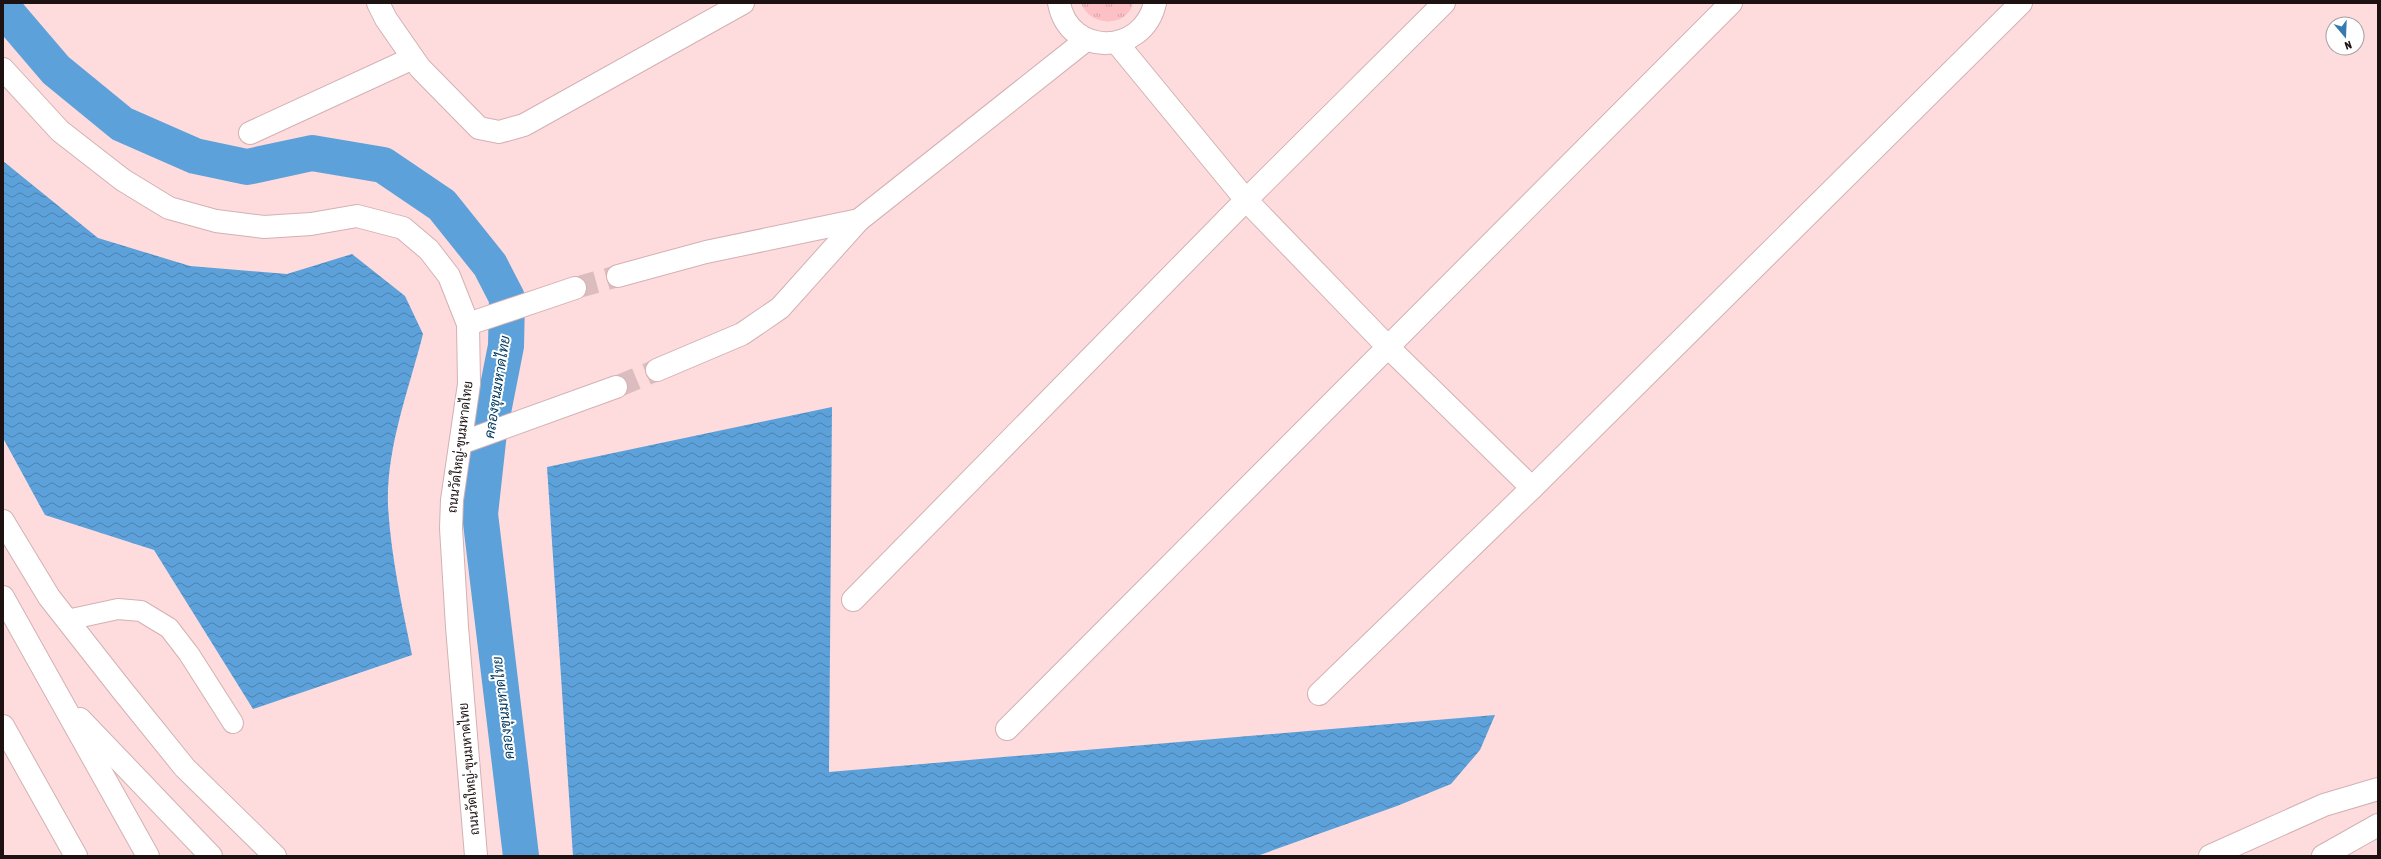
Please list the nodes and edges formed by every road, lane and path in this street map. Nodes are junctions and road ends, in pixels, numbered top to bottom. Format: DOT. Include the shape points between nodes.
graph roads {
  1 [pos="378,3"];
  2 [pos="743,3"];
  3 [pos="1059,3"];
  4 [pos="1155,3"];
  5 [pos="1444,3"];
  6 [pos="1731,3"];
  7 [pos="2020,3"];
  8 [pos="1086,40"];
  9 [pos="1117,43"];
  10 [pos="413,58"];
  11 [pos="3,69"];
  12 [pos="250,133"];
  13 [pos="1246,200"];
  14 [pos="859,220"];
  15 [pos="618,276"];
  16 [pos="566,291"];
  17 [pos="478,320"];
  18 [pos="1389,348"];
  19 [pos="657,370"];
  20 [pos="616,387"];
  21 [pos="461,443"];
  22 [pos="1532,488"];
  23 [pos="3,521"];
  24 [pos="3,597"];
  25 [pos="853,600"];
  26 [pos="67,620"];
  27 [pos="1319,694"];
  28 [pos="57,695"];
  29 [pos="233,723"];
  30 [pos="3,726"];
  31 [pos="1007,729"];
  32 [pos="2378,789"];
  33 [pos="2378,825"];
  34 [pos="76,856"];
  35 [pos="148,856"];
  36 [pos="211,856"];
  37 [pos="275,856"];
  38 [pos="476,856"];
  39 [pos="2210,856"];
  40 [pos="2323,856"];
  1 -- 10 [label="street"];
  2 -- 10 [label="street" via="524,125 499,132 479,128"];
  3 -- 8 [label="street" via="1061,13 1071,28"];
  4 -- 9 [label="street" via="1150,18 1142,29"];
  5 -- 13 [label="street"];
  6 -- 18 [label="street"];
  7 -- 22 [label="street"];
  8 -- 9 [label="street"];
  8 -- 14 [label="street"];
  9 -- 13 [label="street"];
  10 -- 12 [label="street"];
  11 -- 17 [label="street, ถนนวัดใหญ่-ขุนมหาดไทย" via="60,131 123,180 169,208 216,221 264,227 311,224 357,216 403,228 429,250"];
  13 -- 18 [label="street"];
  13 -- 25 [label="street"];
  14 -- 15 [label="street" via="706,252"];
  14 -- 19 [label="street" via="780,308 742,334"];
  16 -- 17 [label="street"];
  17 -- 21 [label="street, ถนนวัดใหญ่-ขุนมหาดไทย"];
  18 -- 22 [label="street"];
  18 -- 31 [label="street"];
  20 -- 21 [label="street"];
  21 -- 38 [label="street, ถนนวัดใหญ่-ขุนมหาดไทย" via="452,500 451,528"];
  22 -- 27 [label="street"];
  23 -- 26 [label="street" via="49,597"];
  24 -- 28 [label="street"];
  26 -- 29 [label="lane" via="118,609 141,611 169,628 189,654"];
  26 -- 37 [label="street" via="186,768"];
  28 -- 35 [label="street"];
  28 -- 36 [label="street"];
  30 -- 34 [label="street"];
  32 -- 39 [label="street" via="2324,805"];
  33 -- 40 [label="street"];
}
